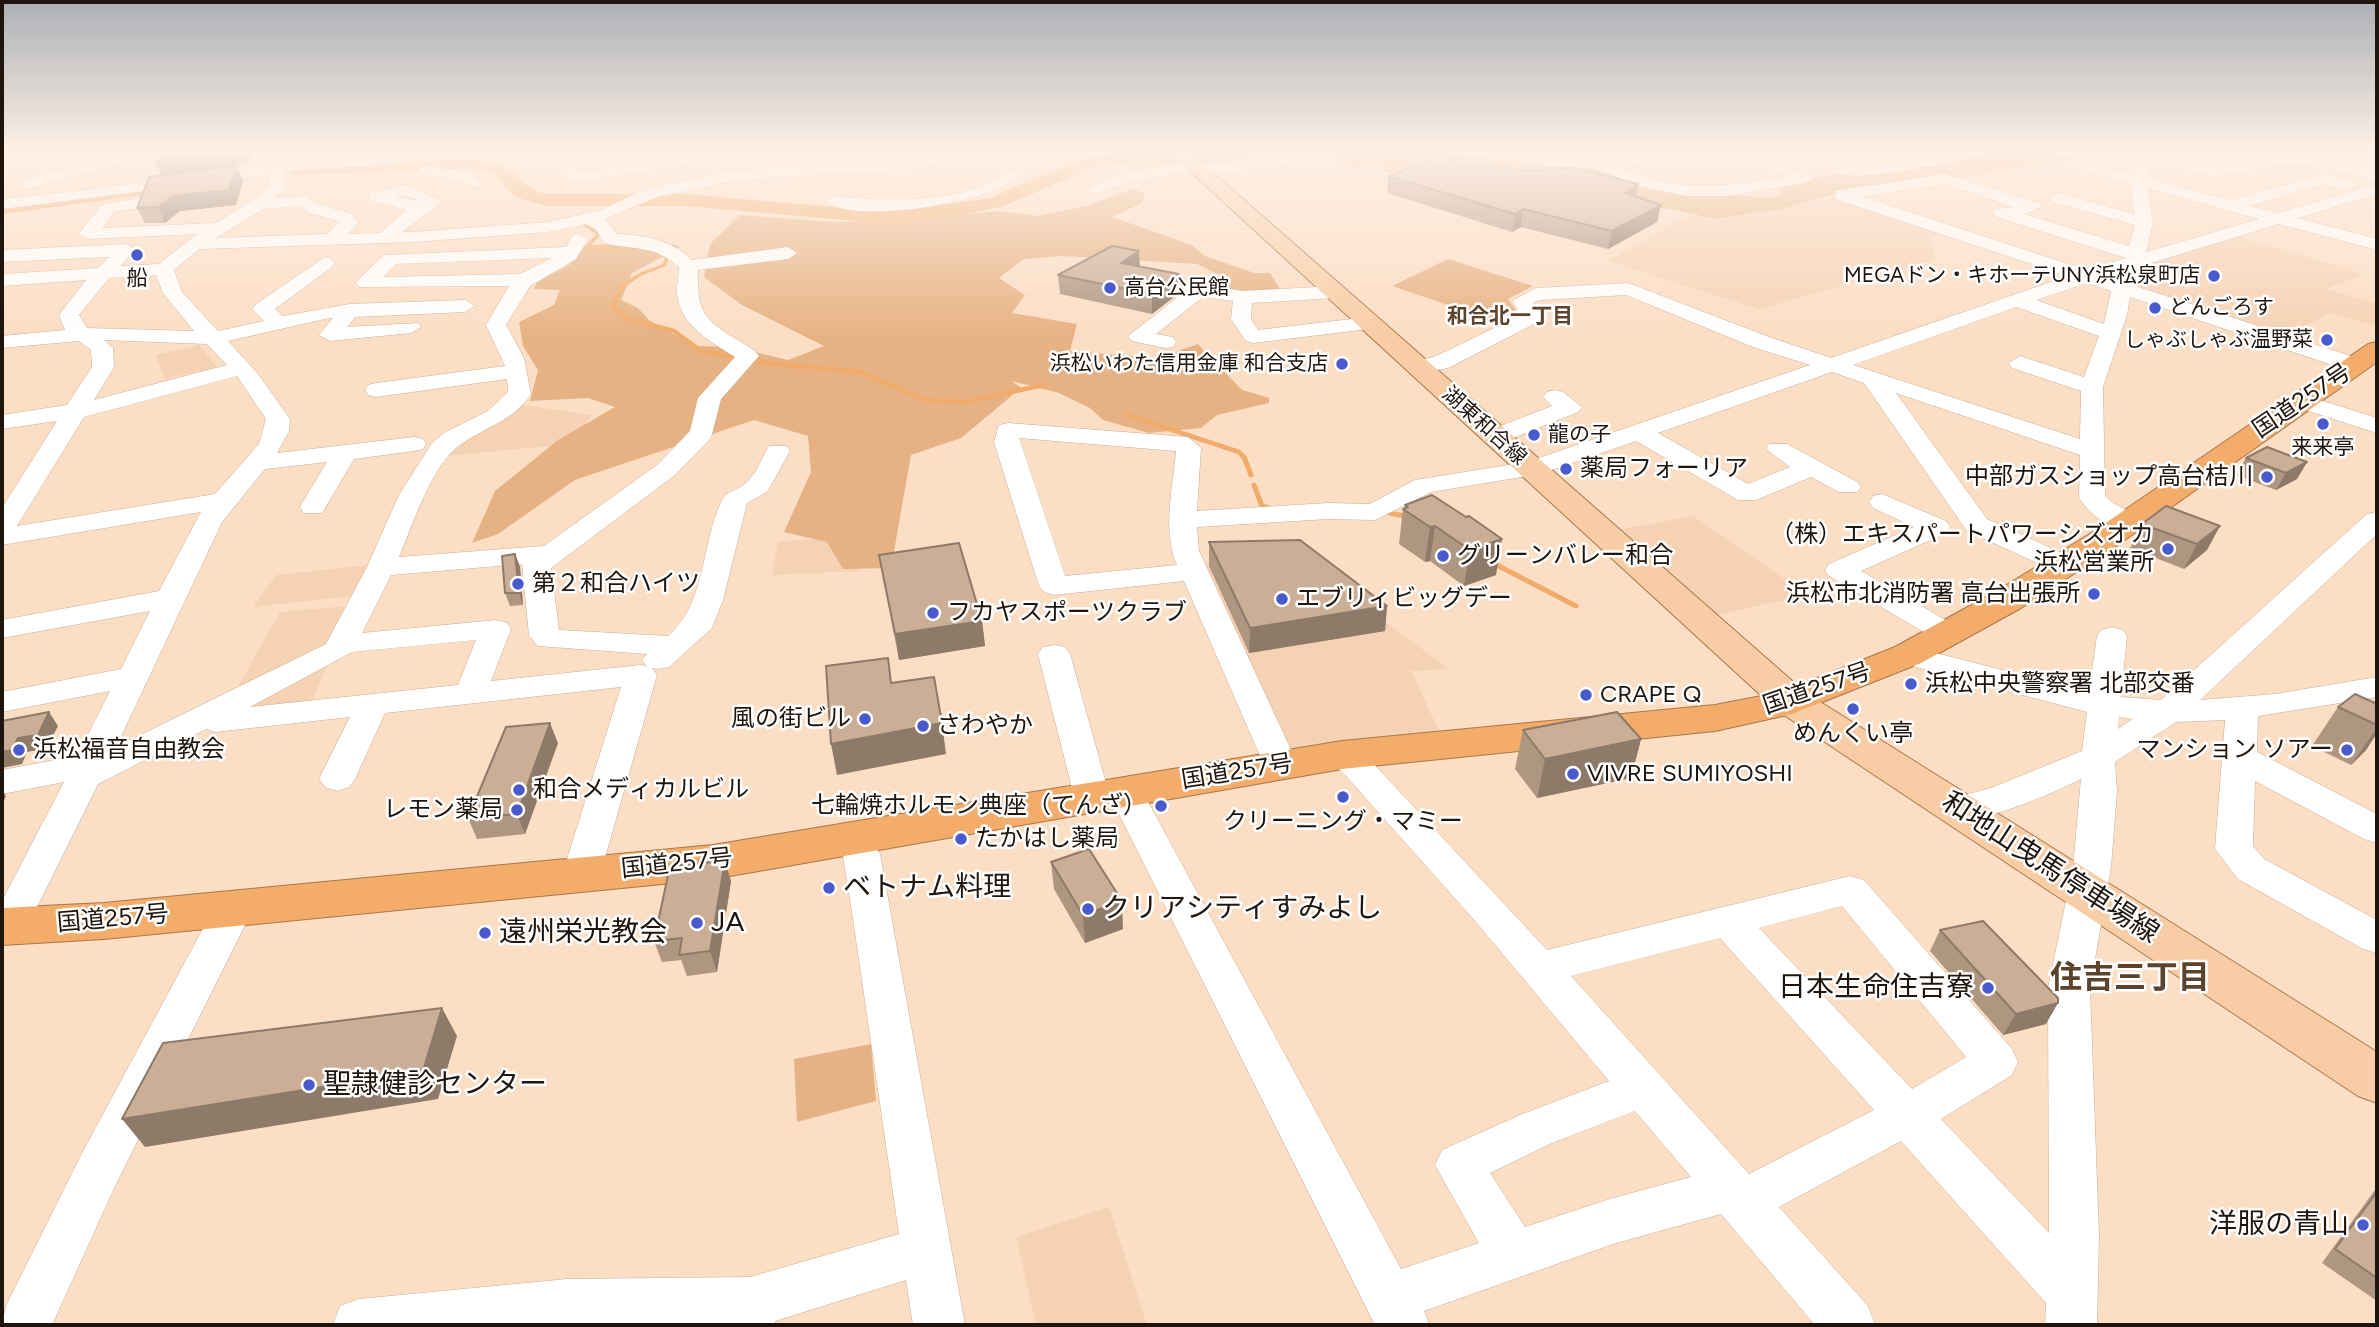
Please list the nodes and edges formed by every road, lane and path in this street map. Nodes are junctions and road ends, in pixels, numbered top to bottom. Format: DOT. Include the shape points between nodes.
graph roads {
  1 [pos="103,212"];
  2 [pos="236,212"];
  3 [pos="316,212"];
  4 [pos="324,212"];
  5 [pos="418,212"];
  6 [pos="622,212"];
  7 [pos="1245,212"];
  8 [pos="1891,212"];
  9 [pos="1999,212"];
  10 [pos="2012,212"];
  11 [pos="2108,212"];
  12 [pos="2143,212"];
  13 [pos="2254,212"];
  14 [pos="2303,212"];
  15 [pos="2005,214"];
  16 [pos="2281,219"];
  17 [pos="2144,222"];
  18 [pos="298,227"];
  19 [pos="219,228"];
  20 [pos="665,231"];
  21 [pos="593,234"];
  22 [pos="386,237"];
  23 [pos="414,237"];
  24 [pos="334,238"];
  25 [pos="190,246"];
  26 [pos="2377,246"];
  27 [pos="126,250"];
  28 [pos="788,253"];
  29 [pos="2,257"];
  30 [pos="2135,257"];
  31 [pos="391,259"];
  32 [pos="325,263"];
  33 [pos="688,265"];
  34 [pos="164,269"];
  35 [pos="102,275"];
  36 [pos="2,280"];
  37 [pos="524,280"];
  38 [pos="2077,280"];
  39 [pos="2123,289"];
  40 [pos="1334,292"];
  41 [pos="1244,297"];
  42 [pos="2018,301"];
  43 [pos="350,310"];
  44 [pos="279,323"];
  45 [pos="1369,323"];
  46 [pos="2110,333"];
  47 [pos="82,334"];
  48 [pos="216,338"];
  49 [pos="2,341"];
  50 [pos="1165,342"];
  51 [pos="2366,357"];
  52 [pos="2020,363"];
  53 [pos="1831,365"];
  54 [pos="1418,367"];
  55 [pos="242,368"];
  56 [pos="517,371"];
  57 [pos="1872,378"];
  58 [pos="2092,387"];
  59 [pos="376,390"];
  60 [pos="1555,397"];
  61 [pos="2301,401"];
  62 [pos="78,411"];
  63 [pos="2,422"];
  64 [pos="2377,426"];
  65 [pos="1637,431"];
  66 [pos="1494,437"];
  67 [pos="414,444"];
  68 [pos="1778,449"];
  69 [pos="778,451"];
  70 [pos="345,452"];
  71 [pos="2092,452"];
  72 [pos="256,463"];
  73 [pos="1810,468"];
  74 [pos="1531,469"];
  75 [pos="1848,487"];
  76 [pos="222,501"];
  77 [pos="1882,502"];
  78 [pos="313,508"];
  79 [pos="1183,520"];
  80 [pos="2377,520"];
  81 [pos="2127,522"];
  82 [pos="2,529"];
  83 [pos="2,537"];
  84 [pos="547,554"];
  85 [pos="2065,565"];
  86 [pos="381,566"];
  87 [pos="1192,572"];
  88 [pos="172,598"];
  89 [pos="2,629"];
  90 [pos="1948,634"];
  91 [pos="2112,635"];
  92 [pos="674,646"];
  93 [pos="340,647"];
  94 [pos="1054,654"];
  95 [pos="1908,655"];
  96 [pos="641,675"];
  97 [pos="135,676"];
  98 [pos="2377,687"];
  99 [pos="470,694"];
  100 [pos="2293,700"];
  101 [pos="2,702"];
  102 [pos="1792,702"];
  103 [pos="373,704"];
  104 [pos="2104,706"];
  105 [pos="2242,707"];
  106 [pos="317,710"];
  107 [pos="2169,711"];
  108 [pos="2341,723"];
  109 [pos="192,724"];
  110 [pos="1342,755"];
  111 [pos="2098,757"];
  112 [pos="2240,758"];
  113 [pos="1281,765"];
  114 [pos="88,770"];
  115 [pos="337,779"];
  116 [pos="2,782"];
  117 [pos="1105,794"];
  118 [pos="1959,809"];
  119 [pos="2377,830"];
  120 [pos="851,840"];
  121 [pos="581,875"];
  122 [pos="2085,891"];
  123 [pos="233,909"];
  124 [pos="1729,921"];
  125 [pos="5,927"];
  126 [pos="2377,938"];
  127 [pos="1538,968"];
  128 [pos="2369,1065"];
  129 [pos="1643,1088"];
  130 [pos="1907,1115"];
  131 [pos="1737,1195"];
  132 [pos="925,1250"];
  133 [pos="1513,1254"];
  134 [pos="2071,1309"];
  135 [pos="1396,1312"];
  136 [pos="750,1314"];
  137 [pos="25,1325"];
  138 [pos="359,1325"];
  139 [pos="939,1325"];
  140 [pos="1849,1325"];
  1 -- 19 [label="street" via="89,234"];
  2 -- 19 [label="street"];
  3 -- 18 [label="street"];
  4 -- 24 [label="street" via="349,220"];
  5 -- 22 [label="street"];
  6 -- 21 [label="street"];
  7 -- 40 [label="main road, 湖東和合線"];
  8 -- 38 [label="street" via="2011,252 1992,258"];
  9 -- 15 [label="street"];
  10 -- 15 [label="street"];
  11 -- 17 [label="street"];
  12 -- 17 [label="street"];
  13 -- 16 [label="street"];
  14 -- 16 [label="street"];
  15 -- 30 [label="street"];
  16 -- 26 [label="street"];
  16 -- 30 [label="street"];
  17 -- 30 [label="street"];
  18 -- 24 [label="street"];
  18 -- 25 [label="street"];
  19 -- 25 [label="street"];
  20 -- 21 [label="street"];
  21 -- 23 [label="street" via="547,237 520,230"];
  21 -- 31 [label="street"];
  21 -- 33 [label="street" via="662,247 677,253"];
  21 -- 37 [label="street" via="555,266"];
  22 -- 23 [label="street"];
  22 -- 24 [label="street"];
  23 -- 31 [label="street"];
  25 -- 27 [label="street"];
  25 -- 34 [label="street"];
  27 -- 29 [label="street"];
  27 -- 35 [label="street"];
  28 -- 33 [label="street"];
  30 -- 38 [label="street"];
  30 -- 39 [label="street" via="2123,278"];
  31 -- 37 [label="street" via="366,283"];
  32 -- 44 [label="street" via="262,309"];
  33 -- 84 [label="street" via="687,296 695,315 745,360 710,398 702,433 666,470"];
  34 -- 35 [label="street"];
  34 -- 48 [label="street" via="172,293"];
  35 -- 36 [label="street"];
  35 -- 47 [label="street" via="69,315"];
  37 -- 56 [label="street" via="496,325 510,344"];
  38 -- 39 [label="street"];
  38 -- 42 [label="street"];
  39 -- 46 [label="street"];
  39 -- 51 [label="street"];
  40 -- 41 [label="street"];
  40 -- 45 [label="main road, 湖東和合線"];
  41 -- 45 [label="street" via="1238,312 1253,337"];
  41 -- 50 [label="street" via="1194,290 1139,337"];
  42 -- 46 [label="street"];
  42 -- 53 [label="street"];
  43 -- 43 [label="street" via="330,335 456,323 465,306"];
  43 -- 44 [label="street"];
  44 -- 48 [label="street"];
  45 -- 54 [label="main road, 湖東和合線"];
  46 -- 58 [label="street"];
  47 -- 48 [label="street"];
  47 -- 49 [label="street"];
  47 -- 62 [label="street" via="102,348 104,358"];
  48 -- 55 [label="street"];
  51 -- 61 [label="highway, 国道257号"];
  52 -- 58 [label="street"];
  53 -- 54 [label="street" via="1628,289 1536,294 1522,301 1533,317 1440,363"];
  53 -- 57 [label="street"];
  53 -- 65 [label="street"];
  54 -- 66 [label="main road, 湖東和合線"];
  55 -- 62 [label="street"];
  55 -- 72 [label="street" via="278,419 276,435"];
  56 -- 59 [label="street"];
  56 -- 86 [label="street" via="520,394 510,406 441,448 412,495"];
  57 -- 71 [label="street"];
  57 -- 85 [label="street" via="1977,525"];
  58 -- 71 [label="street"];
  60 -- 66 [label="street" via="1570,407"];
  61 -- 64 [label="street"];
  61 -- 81 [label="highway, 国道257号"];
  62 -- 63 [label="street"];
  62 -- 82 [label="street"];
  65 -- 73 [label="street" via="1747,494"];
  65 -- 74 [label="street"];
  66 -- 74 [label="main road, 湖東和合線"];
  67 -- 70 [label="street"];
  68 -- 73 [label="street"];
  69 -- 92 [label="street" via="758,487 736,499 708,600 696,628"];
  70 -- 72 [label="street"];
  70 -- 78 [label="street"];
  71 -- 81 [label="street" via="2092,498 2106,513"];
  72 -- 76 [label="street"];
  73 -- 75 [label="street"];
  74 -- 79 [label="street" via="1424,485 1375,512"];
  74 -- 102 [label="main road, 湖東和合線"];
  76 -- 83 [label="street"];
  76 -- 88 [label="street"];
  77 -- 90 [label="street" via="1936,527 1839,570"];
  79 -- 87 [label="street"];
  79 -- 87 [label="street" via="1189,448 1179,443 1008,430 1006,442 1054,586"];
  80 -- 107 [label="street"];
  81 -- 85 [label="highway, 国道257号"];
  84 -- 86 [label="street"];
  84 -- 92 [label="street" via="536,565 544,635 573,642"];
  85 -- 90 [label="highway, 国道257号"];
  86 -- 93 [label="street"];
  87 -- 113 [label="street"];
  88 -- 89 [label="street"];
  88 -- 97 [label="street"];
  90 -- 95 [label="highway, 国道257号"];
  91 -- 104 [label="street"];
  92 -- 96 [label="street"];
  93 -- 99 [label="street" via="496,629"];
  93 -- 106 [label="street" via="334,674"];
  93 -- 109 [label="street"];
  94 -- 117 [label="street"];
  95 -- 102 [label="highway, 国道257号"];
  95 -- 104 [label="street"];
  96 -- 99 [label="street"];
  96 -- 121 [label="street"];
  97 -- 101 [label="street"];
  97 -- 114 [label="street"];
  98 -- 100 [label="street"];
  99 -- 103 [label="street"];
  100 -- 105 [label="street"];
  100 -- 108 [label="street"];
  102 -- 110 [label="highway, 国道257号" via="1715,718"];
  102 -- 118 [label="main road, 和地山曳馬停車場線"];
  103 -- 106 [label="street"];
  103 -- 115 [label="street"];
  104 -- 107 [label="street"];
  104 -- 111 [label="street"];
  105 -- 107 [label="street"];
  105 -- 112 [label="street"];
  106 -- 109 [label="street"];
  107 -- 111 [label="street"];
  109 -- 114 [label="street"];
  110 -- 113 [label="highway, 国道257号"];
  110 -- 127 [label="street"];
  111 -- 118 [label="street" via="2001,798"];
  111 -- 122 [label="street" via="2092,867"];
  112 -- 119 [label="street"];
  112 -- 126 [label="street" via="2234,849 2251,869"];
  113 -- 117 [label="highway, 国道257号"];
  114 -- 116 [label="street"];
  114 -- 125 [label="street"];
  117 -- 120 [label="highway, 国道257号"];
  117 -- 135 [label="street" via="1133,807"];
  118 -- 122 [label="main road, 和地山曳馬停車場線"];
  120 -- 121 [label="highway, 国道257号" via="713,862"];
  120 -- 132 [label="street" via="861,854 872,912"];
  121 -- 123 [label="highway, 国道257号"];
  122 -- 128 [label="main road, 和地山曳馬停車場線"];
  122 -- 134 [label="street" via="2087,901 2069,988"];
  123 -- 125 [label="highway, 国道257号"];
  123 -- 137 [label="street" via="97,1172"];
  124 -- 127 [label="street"];
  124 -- 130 [label="street"];
  124 -- 130 [label="street" via="1850,890 1996,1062"];
  127 -- 129 [label="street"];
  129 -- 131 [label="street"];
  129 -- 133 [label="street" via="1459,1164"];
  130 -- 131 [label="street"];
  130 -- 134 [label="street"];
  131 -- 133 [label="street" via="1613,1221"];
  131 -- 140 [label="street"];
  132 -- 136 [label="street"];
  132 -- 139 [label="street"];
  133 -- 135 [label="street"];
  136 -- 138 [label="street" via="567,1305"];
}
